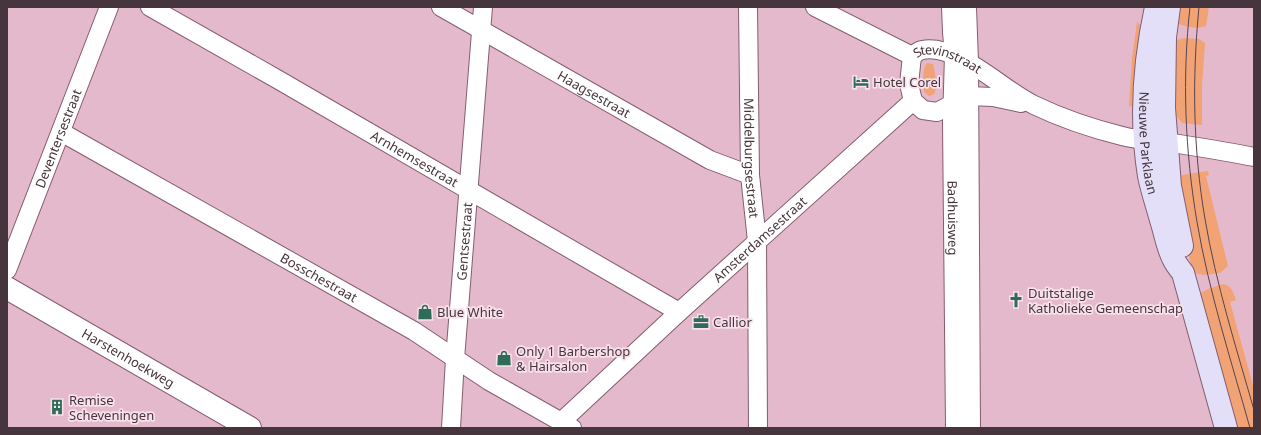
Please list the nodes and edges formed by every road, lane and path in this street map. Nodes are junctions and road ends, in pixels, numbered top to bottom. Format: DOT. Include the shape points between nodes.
graph roads {
  1 [pos="109,7"];
  2 [pos="150,7"];
  3 [pos="441,7"];
  4 [pos="483,7"];
  5 [pos="748,7"];
  6 [pos="815,7"];
  7 [pos="951,7"];
  8 [pos="967,7"];
  9 [pos="1156,7"];
  10 [pos="1169,7"];
  11 [pos="482,29"];
  12 [pos="912,56"];
  13 [pos="961,58"];
  14 [pos="968,96"];
  15 [pos="913,101"];
  16 [pos="952,105"];
  17 [pos="1033,105"];
  18 [pos="61,132"];
  19 [pos="1145,139"];
  20 [pos="1167,142"];
  21 [pos="1254,157"];
  22 [pos="750,175"];
  23 [pos="469,190"];
  24 [pos="757,241"];
  25 [pos="7,270"];
  26 [pos="1183,273"];
  27 [pos="7,288"];
  28 [pos="679,312"];
  29 [pos="455,359"];
  30 [pos="566,425"];
  31 [pos="250,428"];
  32 [pos="451,428"];
  33 [pos="758,428"];
  34 [pos="955,428"];
  35 [pos="971,428"];
  36 [pos="1226,428"];
  1 -- 18 [label="street, Deventersestraat"];
  2 -- 23 [label="street, Arnhemsestraat"];
  3 -- 11 [label="street, Haagsestraat"];
  4 -- 11 [label="street, Gentsestraat"];
  5 -- 22 [label="street, Middelburgsestraat"];
  6 -- 12 [label="street, Stevinstraat"];
  7 -- 13 [label="street, Badhuisweg" via="952,32"];
  8 -- 13 [label="street, Badhuisweg"];
  9 -- 19 [label="main road, Nieuwe Parklaan" via="1146,66"];
  10 -- 20 [label="main road, Nieuwe Parklaan" via="1165,37 1164,108"];
  11 -- 22 [label="street, Haagsestraat" via="710,160"];
  11 -- 23 [label="street, Gentsestraat"];
  12 -- 13 [label="street, Stevinstraat" via="921,50 933,49"];
  12 -- 15 [label="street" via="909,84"];
  13 -- 14 [label="street, Badhuisweg"];
  13 -- 16 [label="street, Badhuisweg"];
  13 -- 17 [label="street, Stevinstraat"];
  14 -- 16 [label="street"];
  14 -- 17 [label="street, Stevinstraat"];
  14 -- 35 [label="street, Badhuisweg"];
  15 -- 16 [label="street" via="923,110 937,112"];
  15 -- 24 [label="street, Amsterdamsestraat"];
  16 -- 34 [label="street, Badhuisweg"];
  17 -- 19 [label="street, Stevinstraat" via="1083,124 1124,136"];
  18 -- 25 [label="street, Deventersestraat"];
  18 -- 29 [label="street, Bosschestraat" via="414,331"];
  19 -- 20 [label="street, Stevinstraat"];
  19 -- 26 [label="main road, Nieuwe Parklaan" via="1152,189 1173,258"];
  20 -- 21 [label="street, Stevinstraat"];
  20 -- 26 [label="main road, Nieuwe Parklaan" via="1170,186 1184,256"];
  22 -- 24 [label="street, Middelburgsestraat"];
  23 -- 28 [label="street, Arnhemsestraat"];
  23 -- 29 [label="street, Gentsestraat"];
  24 -- 28 [label="street, Amsterdamsestraat"];
  24 -- 33 [label="street, Middelburgsestraat"];
  26 -- 36 [label="main road, Nieuwe Parklaan"];
  27 -- 31 [label="street, Harstenhoekweg"];
  28 -- 30 [label="street, Amsterdamsestraat"];
  29 -- 30 [label="street, Bosschestraat"];
  29 -- 32 [label="street, Gentsestraat"];
}
